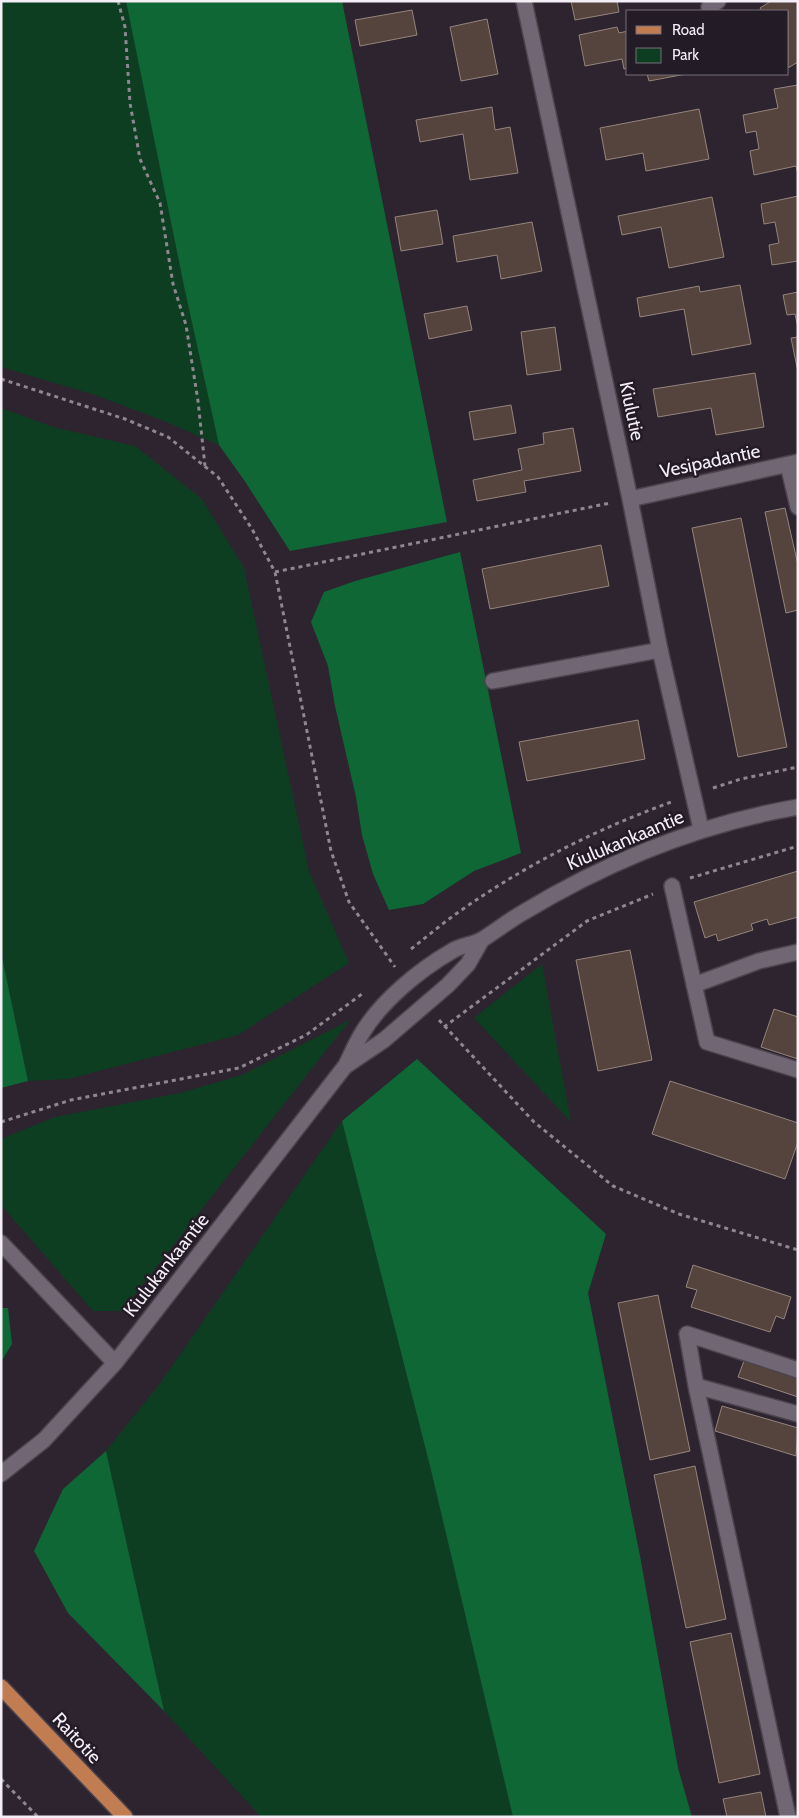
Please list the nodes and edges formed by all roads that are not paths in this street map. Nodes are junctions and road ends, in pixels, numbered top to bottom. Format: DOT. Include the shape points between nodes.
graph roads {
  1 [pos="524,1"];
  2 [pos="793,464"];
  3 [pos="630,499"];
  4 [pos="798,507"];
  5 [pos="660,650"];
  6 [pos="493,682"];
  7 [pos="798,807"];
  8 [pos="701,830"];
  9 [pos="672,886"];
  10 [pos="481,941"];
  11 [pos="798,952"];
  12 [pos="694,985"];
  13 [pos="346,1065"];
  14 [pos="798,1070"];
  15 [pos="1,1243"];
  16 [pos="115,1363"];
  17 [pos="798,1370"];
  18 [pos="696,1386"];
  19 [pos="798,1414"];
  20 [pos="1,1474"];
  21 [pos="1,1687"];
  22 [pos="125,1817"];
  23 [pos="788,1817"];
  1 -- 3 [label="street, Kiulutie"];
  2 -- 3 [label="street, Vesipadantie"];
  2 -- 4 [label="street"];
  3 -- 5 [label="street, Kiulutie"];
  5 -- 6 [label="street"];
  5 -- 8 [label="street, Kiulutie"];
  7 -- 8 [label="street, Kiulukankaantie"];
  8 -- 10 [label="street, Kiulukankaantie" via="644,850 581,880 523,912"];
  9 -- 12 [label="street"];
  10 -- 13 [label="street, Kiulukankaantie" via="468,964 448,985 384,1040"];
  10 -- 13 [label="street, Kiulukankaantie" via="454,949 429,965 384,1004 362,1034"];
  11 -- 12 [label="street" via="759,961"];
  12 -- 14 [label="street" via="707,1042"];
  13 -- 16 [label="street, Kiulukankaantie"];
  15 -- 16 [label="street"];
  16 -- 20 [label="street, Kiulukankaantie" via="44,1440"];
  17 -- 18 [label="street" via="687,1334"];
  18 -- 19 [label="street"];
  18 -- 23 [label="street"];
  21 -- 22 [label="main road, Raitotie"];
}
